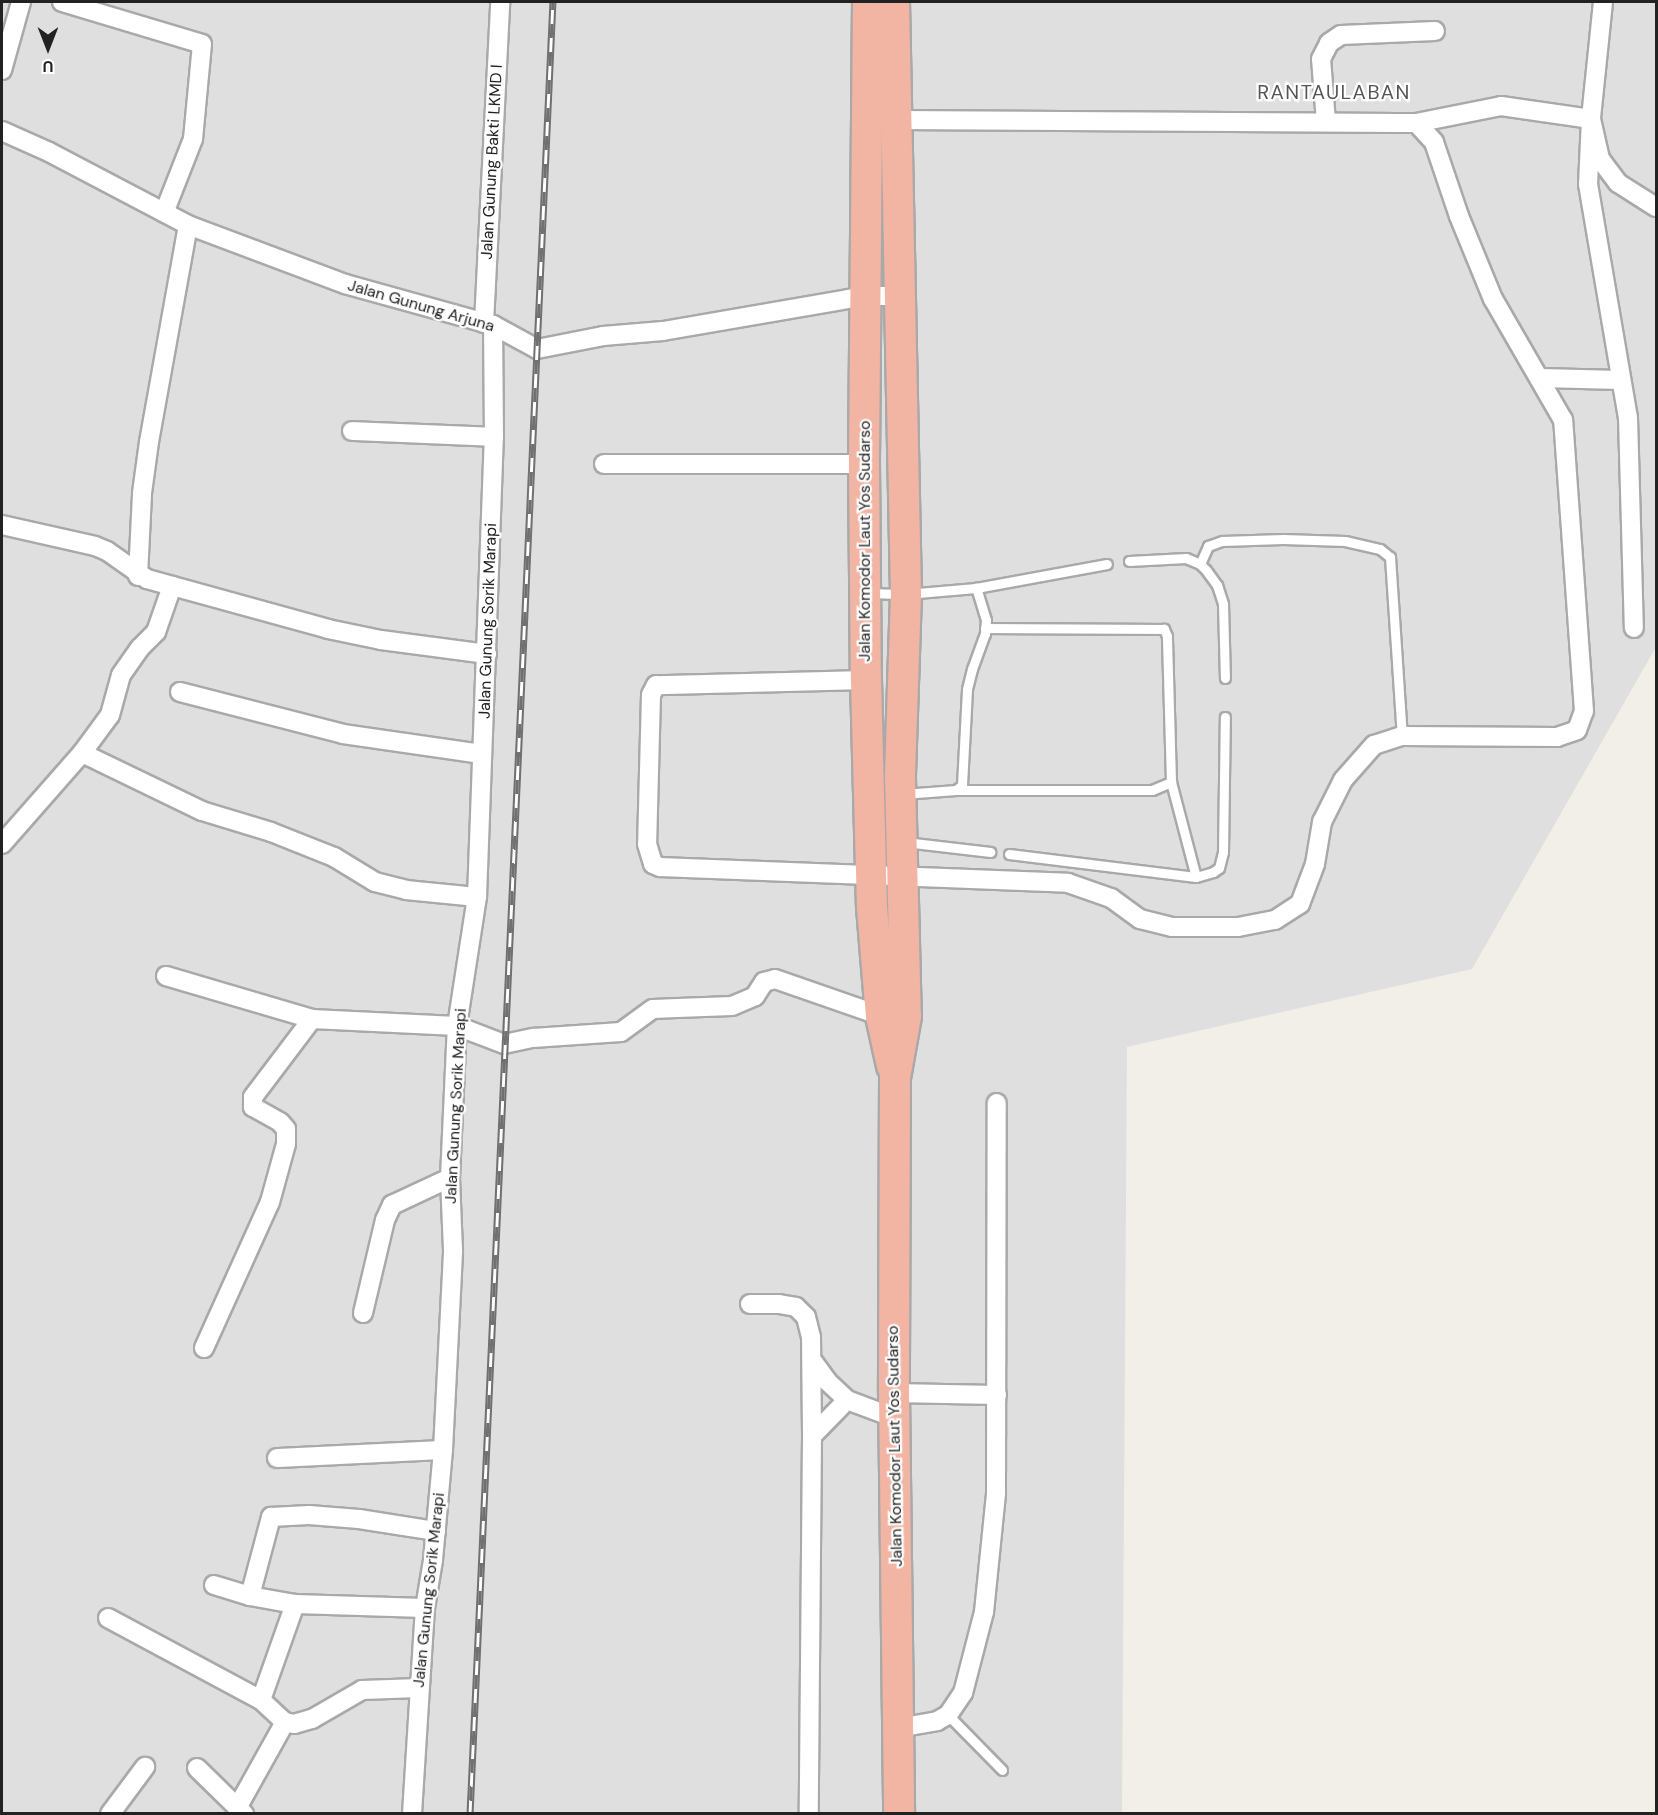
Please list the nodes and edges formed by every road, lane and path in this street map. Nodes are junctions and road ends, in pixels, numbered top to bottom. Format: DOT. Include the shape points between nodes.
graph roads {
  1 [pos="21,2"];
  2 [pos="62,2"];
  3 [pos="501,2"];
  4 [pos="868,2"];
  5 [pos="894,2"];
  6 [pos="1603,2"];
  7 [pos="1435,31"];
  8 [pos="2,70"];
  9 [pos="1590,119"];
  10 [pos="896,120"];
  11 [pos="1326,122"];
  12 [pos="1416,123"];
  13 [pos="2,131"];
  14 [pos="1656,207"];
  15 [pos="164,213"];
  16 [pos="188,225"];
  17 [pos="866,296"];
  18 [pos="900,296"];
  19 [pos="488,324"];
  20 [pos="1540,378"];
  21 [pos="1621,380"];
  22 [pos="352,431"];
  23 [pos="494,437"];
  24 [pos="604,464"];
  25 [pos="864,464"];
  26 [pos="2,525"];
  27 [pos="1129,561"];
  28 [pos="1107,564"];
  29 [pos="1200,564"];
  30 [pos="138,576"];
  31 [pos="172,586"];
  32 [pos="976,588"];
  33 [pos="865,593"];
  34 [pos="906,594"];
  35 [pos="985,628"];
  36 [pos="1634,628"];
  37 [pos="487,654"];
  38 [pos="1225,678"];
  39 [pos="866,680"];
  40 [pos="180,692"];
  41 [pos="1225,717"];
  42 [pos="1402,736"];
  43 [pos="81,753"];
  44 [pos="482,754"];
  45 [pos="1171,782"];
  46 [pos="956,790"];
  47 [pos="900,795"];
  48 [pos="886,841"];
  49 [pos="2,844"];
  50 [pos="990,852"];
  51 [pos="1009,854"];
  52 [pos="871,876"];
  53 [pos="902,876"];
  54 [pos="1196,877"];
  55 [pos="477,897"];
  56 [pos="166,976"];
  57 [pos="894,1016"];
  58 [pos="312,1019"];
  59 [pos="457,1026"];
  60 [pos="997,1103"];
  61 [pos="450,1178"];
  62 [pos="750,1304"];
  63 [pos="363,1313"];
  64 [pos="204,1348"];
  65 [pos="812,1360"];
  66 [pos="997,1395"];
  67 [pos="847,1400"];
  68 [pos="894,1406"];
  69 [pos="812,1436"];
  70 [pos="443,1450"];
  71 [pos="277,1458"];
  72 [pos="436,1531"];
  73 [pos="214,1585"];
  74 [pos="250,1596"];
  75 [pos="295,1604"];
  76 [pos="425,1608"];
  77 [pos="108,1618"];
  78 [pos="419,1688"];
  79 [pos="261,1700"];
  80 [pos="948,1715"];
  81 [pos="285,1722"];
  82 [pos="898,1728"];
  83 [pos="145,1767"];
  84 [pos="197,1768"];
  85 [pos="1002,1770"];
  86 [pos="241,1811"];
  87 [pos="110,1814"];
  88 [pos="412,1814"];
  89 [pos="809,1814"];
  90 [pos="899,1814"];
  1 -- 8 [label="street"];
  2 -- 15 [label="street" via="202,44 193,139"];
  3 -- 19 [label="street, Jalan Gunung Bakti LKMD I"];
  4 -- 17 [label="highway, Jalan Komodor Laut Yos Sudarso"];
  5 -- 10 [label="highway, Jalan Komodor Laut Yos Sudarso"];
  6 -- 9 [label="street"];
  7 -- 11 [label="street" via="1341,35 1329,43 1321,59"];
  9 -- 12 [label="street" via="1501,106"];
  9 -- 14 [label="street" via="1600,159 1618,183"];
  9 -- 21 [label="street" via="1588,184"];
  10 -- 11 [label="street"];
  10 -- 18 [label="highway, Jalan Komodor Laut Yos Sudarso"];
  11 -- 12 [label="street"];
  12 -- 20 [label="street" via="1434,142 1493,299"];
  13 -- 15 [label="street, Jalan Gunung Arjuna"];
  15 -- 16 [label="street, Jalan Gunung Arjuna"];
  16 -- 19 [label="street, Jalan Gunung Arjuna" via="345,284"];
  16 -- 30 [label="street" via="149,442"];
  17 -- 18 [label="street, Jalan Gunung Arjuna"];
  17 -- 19 [label="street, Jalan Gunung Arjuna" via="537,349"];
  17 -- 25 [label="highway, Jalan Komodor Laut Yos Sudarso"];
  18 -- 34 [label="highway, Jalan Komodor Laut Yos Sudarso"];
  19 -- 23 [label="street, Jalan Gunung Sorik Marapi"];
  20 -- 21 [label="street"];
  20 -- 42 [label="street" via="1563,420 1565,434 1584,711 1581,723 1577,730 1557,737"];
  21 -- 36 [label="street" via="1628,418"];
  22 -- 23 [label="street"];
  23 -- 37 [label="street, Jalan Gunung Sorik Marapi"];
  24 -- 25 [label="street"];
  25 -- 33 [label="highway, Jalan Komodor Laut Yos Sudarso"];
  26 -- 30 [label="street" via="94,546 107,551"];
  27 -- 29 [label="lane" via="1186,558"];
  28 -- 32 [label="lane"];
  29 -- 38 [label="lane" via="1217,585 1223,604"];
  29 -- 42 [label="lane" via="1204,551 1213,542 1242,540 1345,541 1380,549 1390,557"];
  30 -- 31 [label="street"];
  31 -- 37 [label="street" via="381,640"];
  31 -- 43 [label="street" via="156,632 124,669 110,715"];
  32 -- 34 [label="lane"];
  32 -- 35 [label="lane"];
  33 -- 34 [label="lane"];
  33 -- 39 [label="highway, Jalan Komodor Laut Yos Sudarso"];
  34 -- 47 [label="highway, Jalan Komodor Laut Yos Sudarso"];
  35 -- 45 [label="lane" via="1164,629"];
  35 -- 46 [label="lane" via="967,689 962,784"];
  37 -- 44 [label="street, Jalan Gunung Sorik Marapi"];
  39 -- 48 [label="highway, Jalan Komodor Laut Yos Sudarso"];
  39 -- 52 [label="street" via="656,685 651,695 647,844 650,859 660,867"];
  40 -- 44 [label="street" via="343,734"];
  41 -- 54 [label="lane" via="1222,861 1220,868"];
  42 -- 53 [label="street" via="1374,745 1343,780 1322,822 1315,864 1300,904 1275,920 1238,927 1172,927 1140,920 1111,898 1068,883"];
  43 -- 49 [label="street"];
  43 -- 55 [label="street" via="202,811 334,856 375,882 406,890"];
  44 -- 55 [label="street, Jalan Gunung Sorik Marapi"];
  45 -- 46 [label="lane" via="1152,790"];
  45 -- 54 [label="lane"];
  46 -- 47 [label="lane"];
  47 -- 48 [label="highway, Jalan Komodor Laut Yos Sudarso"];
  48 -- 50 [label="lane"];
  48 -- 52 [label="highway, Jalan Komodor Laut Yos Sudarso"];
  48 -- 53 [label="highway, Jalan Komodor Laut Yos Sudarso"];
  51 -- 54 [label="lane"];
  52 -- 53 [label="street"];
  52 -- 57 [label="highway, Jalan Komodor Laut Yos Sudarso"];
  53 -- 57 [label="highway, Jalan Komodor Laut Yos Sudarso"];
  55 -- 59 [label="street, Jalan Gunung Sorik Marapi"];
  56 -- 58 [label="street"];
  57 -- 59 [label="street" via="775,979 764,982 755,996 745,1002 732,1006 653,1009 628,1028 608,1035 579,1034 504,1044"];
  57 -- 68 [label="highway, Jalan Komodor Laut Yos Sudarso"];
  58 -- 59 [label="street"];
  58 -- 64 [label="street" via="252,1097 252,1107 286,1129 286,1144 270,1202"];
  59 -- 61 [label="street, Jalan Gunung Sorik Marapi"];
  60 -- 66 [label="street"];
  61 -- 63 [label="street" via="392,1205"];
  61 -- 70 [label="street, Jalan Gunung Sorik Marapi" via="453,1250"];
  62 -- 65 [label="street" via="796,1307 806,1317"];
  65 -- 67 [label="street"];
  65 -- 69 [label="street"];
  66 -- 68 [label="street"];
  66 -- 80 [label="street" via="996,1493 984,1612 963,1693"];
  67 -- 68 [label="street"];
  67 -- 69 [label="street"];
  68 -- 82 [label="highway, Jalan Komodor Laut Yos Sudarso"];
  69 -- 89 [label="street"];
  70 -- 71 [label="street"];
  70 -- 72 [label="street, Jalan Gunung Sorik Marapi"];
  72 -- 74 [label="street" via="359,1519 271,1517"];
  72 -- 76 [label="street, Jalan Gunung Sorik Marapi"];
  73 -- 74 [label="street"];
  74 -- 75 [label="street"];
  75 -- 76 [label="street"];
  75 -- 79 [label="street"];
  76 -- 78 [label="street, Jalan Gunung Sorik Marapi"];
  77 -- 79 [label="street"];
  78 -- 81 [label="street" via="362,1690 312,1719 298,1724"];
  78 -- 88 [label="street, Jalan Gunung Sorik Marapi"];
  79 -- 81 [label="street"];
  80 -- 82 [label="street" via="937,1721"];
  80 -- 85 [label="lane"];
  81 -- 86 [label="street"];
  82 -- 90 [label="highway, Jalan Komodor Laut Yos Sudarso"];
  83 -- 87 [label="street"];
  84 -- 86 [label="street"];
}
